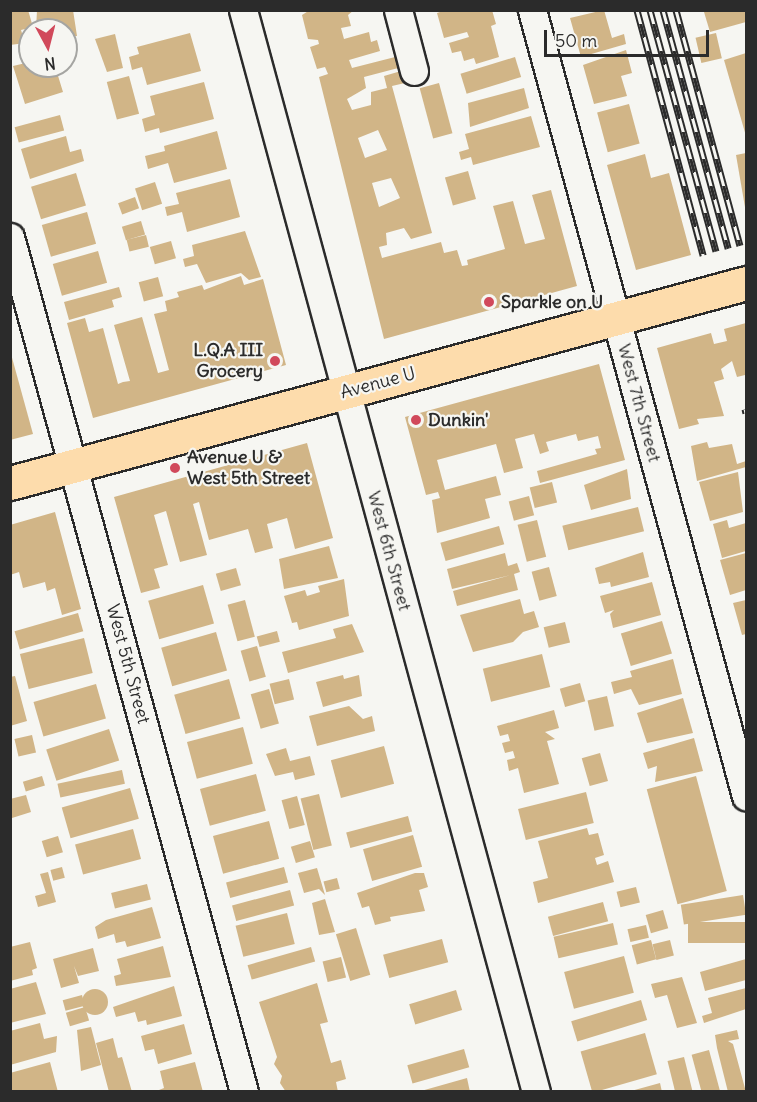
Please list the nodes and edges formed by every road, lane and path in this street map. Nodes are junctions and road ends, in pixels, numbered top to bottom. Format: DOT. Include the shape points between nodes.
graph roads {
  1 [pos="243,10"];
  2 [pos="398,10"];
  3 [pos="532,10"];
  4 [pos="414,70"];
  5 [pos="10,237"];
  6 [pos="747,283"];
  7 [pos="18,293"];
  8 [pos="616,319"];
  9 [pos="346,392"];
  10 [pos="75,466"];
  11 [pos="10,483"];
  12 [pos="747,796"];
  13 [pos="244,1092"];
  14 [pos="536,1092"];
  1 -- 9 [label="street, West 6th Street"];
  2 -- 4 [label="street"];
  3 -- 8 [label="street, West 7th Street"];
  5 -- 7 [label="street, West 5th Street"];
  6 -- 8 [label="main road, Avenue U"];
  7 -- 10 [label="street, West 5th Street"];
  8 -- 9 [label="main road, Avenue U"];
  8 -- 12 [label="street, West 7th Street"];
  9 -- 10 [label="main road, Avenue U"];
  9 -- 14 [label="street, West 6th Street"];
  10 -- 11 [label="main road, Avenue U"];
  10 -- 13 [label="street, West 5th Street"];
}
